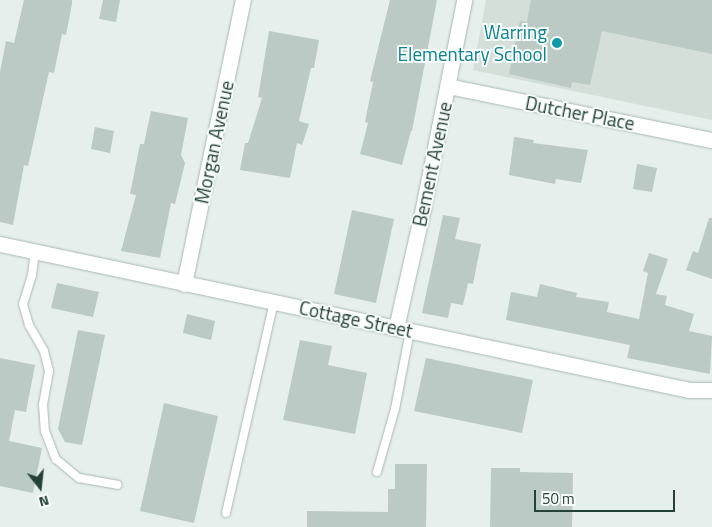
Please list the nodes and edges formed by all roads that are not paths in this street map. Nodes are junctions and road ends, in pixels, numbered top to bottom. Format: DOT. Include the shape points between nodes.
graph roads {
  1 [pos="243,0"];
  2 [pos="464,0"];
  3 [pos="448,86"];
  4 [pos="712,140"];
  5 [pos="0,244"];
  6 [pos="35,251"];
  7 [pos="184,284"];
  8 [pos="274,302"];
  9 [pos="403,329"];
  10 [pos="712,390"];
  11 [pos="377,472"];
  12 [pos="117,485"];
  13 [pos="226,513"];
  1 -- 7 [label="street, Morgan Avenue"];
  2 -- 3 [label="street, Bement Avenue"];
  3 -- 4 [label="street, Dutcher Place"];
  3 -- 9 [label="street, Bement Avenue"];
  5 -- 6 [label="street, Cottage Street"];
  6 -- 7 [label="street, Cottage Street"];
  6 -- 12 [label="lane" via="23,304 29,325 44,351 49,371 43,404 45,431 56,460 79,478"];
  7 -- 8 [label="street, Cottage Street"];
  8 -- 9 [label="street, Cottage Street"];
  8 -- 13 [label="lane"];
  9 -- 10 [label="street, Cottage Street" via="689,390"];
  9 -- 11 [label="lane" via="395,409"];
}
